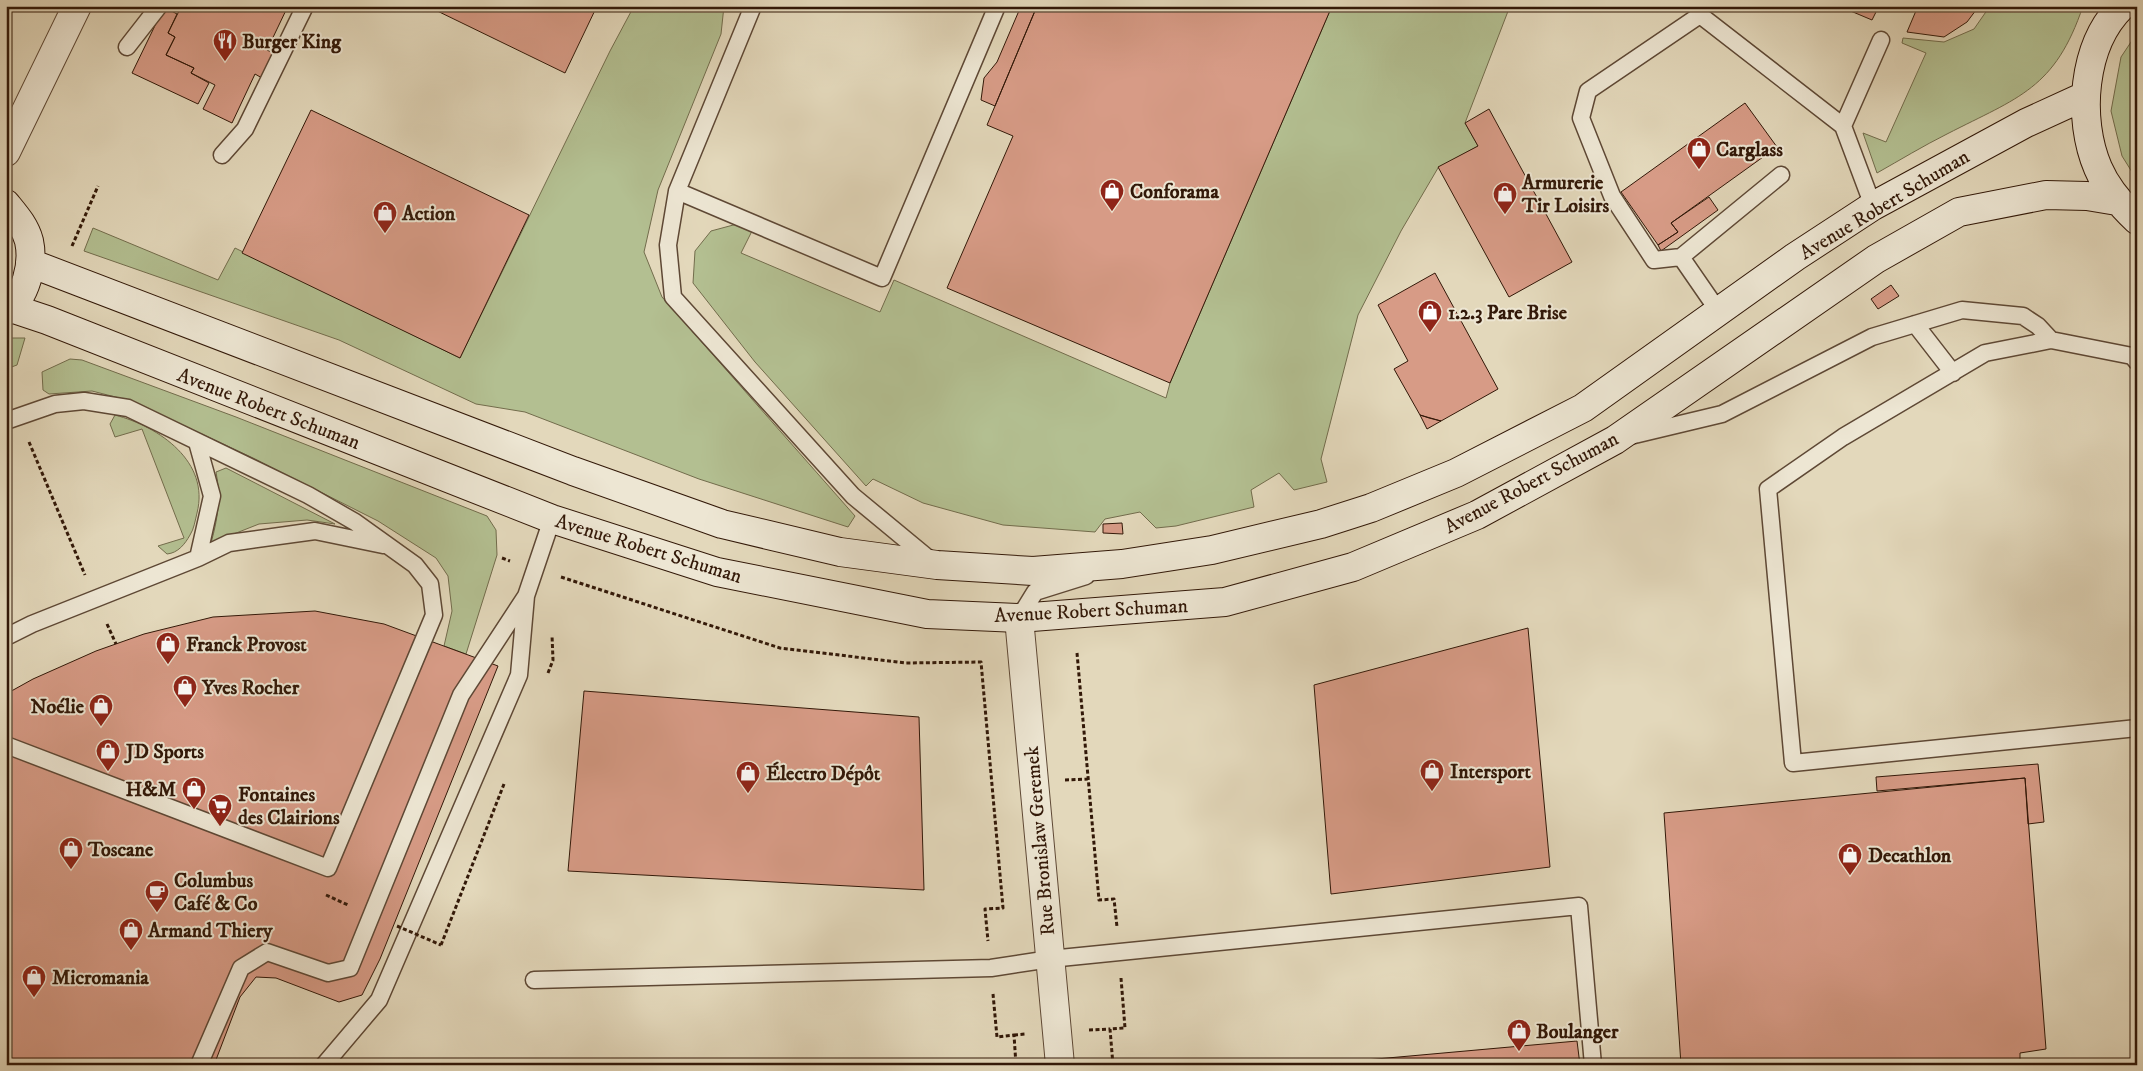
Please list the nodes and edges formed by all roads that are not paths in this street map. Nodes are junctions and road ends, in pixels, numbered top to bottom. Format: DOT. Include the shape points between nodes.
graph roads {
  1 [pos="77,6"];
  2 [pos="160,6"];
  3 [pos="305,6"];
  4 [pos="754,6"];
  5 [pos="997,6"];
  6 [pos="2118,9"];
  7 [pos="1881,40"];
  8 [pos="127,47"];
  9 [pos="2085,96"];
  10 [pos="1843,126"];
  11 [pos="6,152"];
  12 [pos="222,155"];
  13 [pos="1781,175"];
  14 [pos="677,191"];
  15 [pos="2117,201"];
  16 [pos="6,204"];
  17 [pos="1873,206"];
  18 [pos="2137,220"];
  19 [pos="1681,257"];
  20 [pos="30,263"];
  21 [pos="9,310"];
  22 [pos="1719,312"];
  23 [pos="1915,324"];
  24 [pos="2051,340"];
  25 [pos="2137,362"];
  26 [pos="1953,372"];
  27 [pos="12,419"];
  28 [pos="1615,440"];
  29 [pos="197,442"];
  30 [pos="552,519"];
  31 [pos="390,546"];
  32 [pos="198,558"];
  33 [pos="1122,564"];
  34 [pos="937,566"];
  35 [pos="526,596"];
  36 [pos="1019,618"];
  37 [pos="6,637"];
  38 [pos="2137,728"];
  39 [pos="6,744"];
  40 [pos="1050,959"];
  41 [pos="534,980"];
  42 [pos="199,1065"];
  43 [pos="324,1065"];
  44 [pos="1060,1065"];
  45 [pos="1593,1065"];
  1 -- 11 [label="street"];
  2 -- 8 [label="lane"];
  3 -- 12 [label="lane" via="245,129"];
  4 -- 14 [label="lane"];
  5 -- 14 [label="lane" via="882,278"];
  6 -- 9 [label="street" via="2094,52"];
  7 -- 10 [label="lane"];
  9 -- 15 [label="street" via="2087,133 2098,169"];
  9 -- 17 [label="street, Avenue Robert Schuman" via="2026,123"];
  10 -- 17 [label="lane"];
  10 -- 19 [label="lane" via="1700,15 1588,91 1581,118 1612,196 1654,260"];
  13 -- 19 [label="lane"];
  14 -- 34 [label="lane" via="668,245 673,297 853,496"];
  15 -- 18 [label="street"];
  15 -- 28 [label="street, Avenue Robert Schuman" via="2046,195 1959,212 1876,260"];
  16 -- 20 [label="street" via="20,220 29,240"];
  17 -- 22 [label="street, Avenue Robert Schuman"];
  19 -- 22 [label="lane"];
  20 -- 21 [label="street" via="25,287"];
  20 -- 34 [label="street, Avenue Robert Schuman" via="573,471 722,524 840,552"];
  21 -- 30 [label="street, Avenue Robert Schuman" via="47,320"];
  22 -- 33 [label="street, Avenue Robert Schuman" via="1583,408 1456,473 1371,508 1321,524 1212,550"];
  23 -- 24 [label="lane" via="1962,310 2023,316"];
  23 -- 26 [label="lane"];
  23 -- 28 [label="lane" via="1872,337 1722,414"];
  24 -- 25 [label="lane" via="2132,356"];
  24 -- 26 [label="lane" via="1985,353"];
  26 -- 38 [label="lane" via="1843,437 1768,489 1793,763"];
  27 -- 29 [label="lane" via="55,404 84,402 128,408"];
  28 -- 36 [label="street, Avenue Robert Schuman" via="1477,515 1353,567 1226,602"];
  29 -- 31 [label="lane" via="308,495"];
  29 -- 32 [label="lane" via="212,496"];
  30 -- 35 [label="lane"];
  30 -- 36 [label="street, Avenue Robert Schuman" via="717,572 927,614"];
  31 -- 32 [label="lane" via="315,530 229,543"];
  31 -- 39 [label="lane" via="416,565 430,584 434,615 328,868"];
  32 -- 37 [label="lane"];
  33 -- 34 [label="street, Avenue Robert Schuman" via="1033,571"];
  33 -- 36 [label="lane" via="1035,592"];
  35 -- 42 [label="lane" via="461,695 350,968 328,973 267,952 241,968"];
  35 -- 43 [label="lane" via="519,675 379,1000"];
  36 -- 40 [label="street, Rue Bronislaw Geremek"];
  40 -- 41 [label="lane" via="990,968"];
  40 -- 44 [label="street, Rue Bronislaw Geremek"];
  40 -- 45 [label="lane" via="1579,906"];
}
